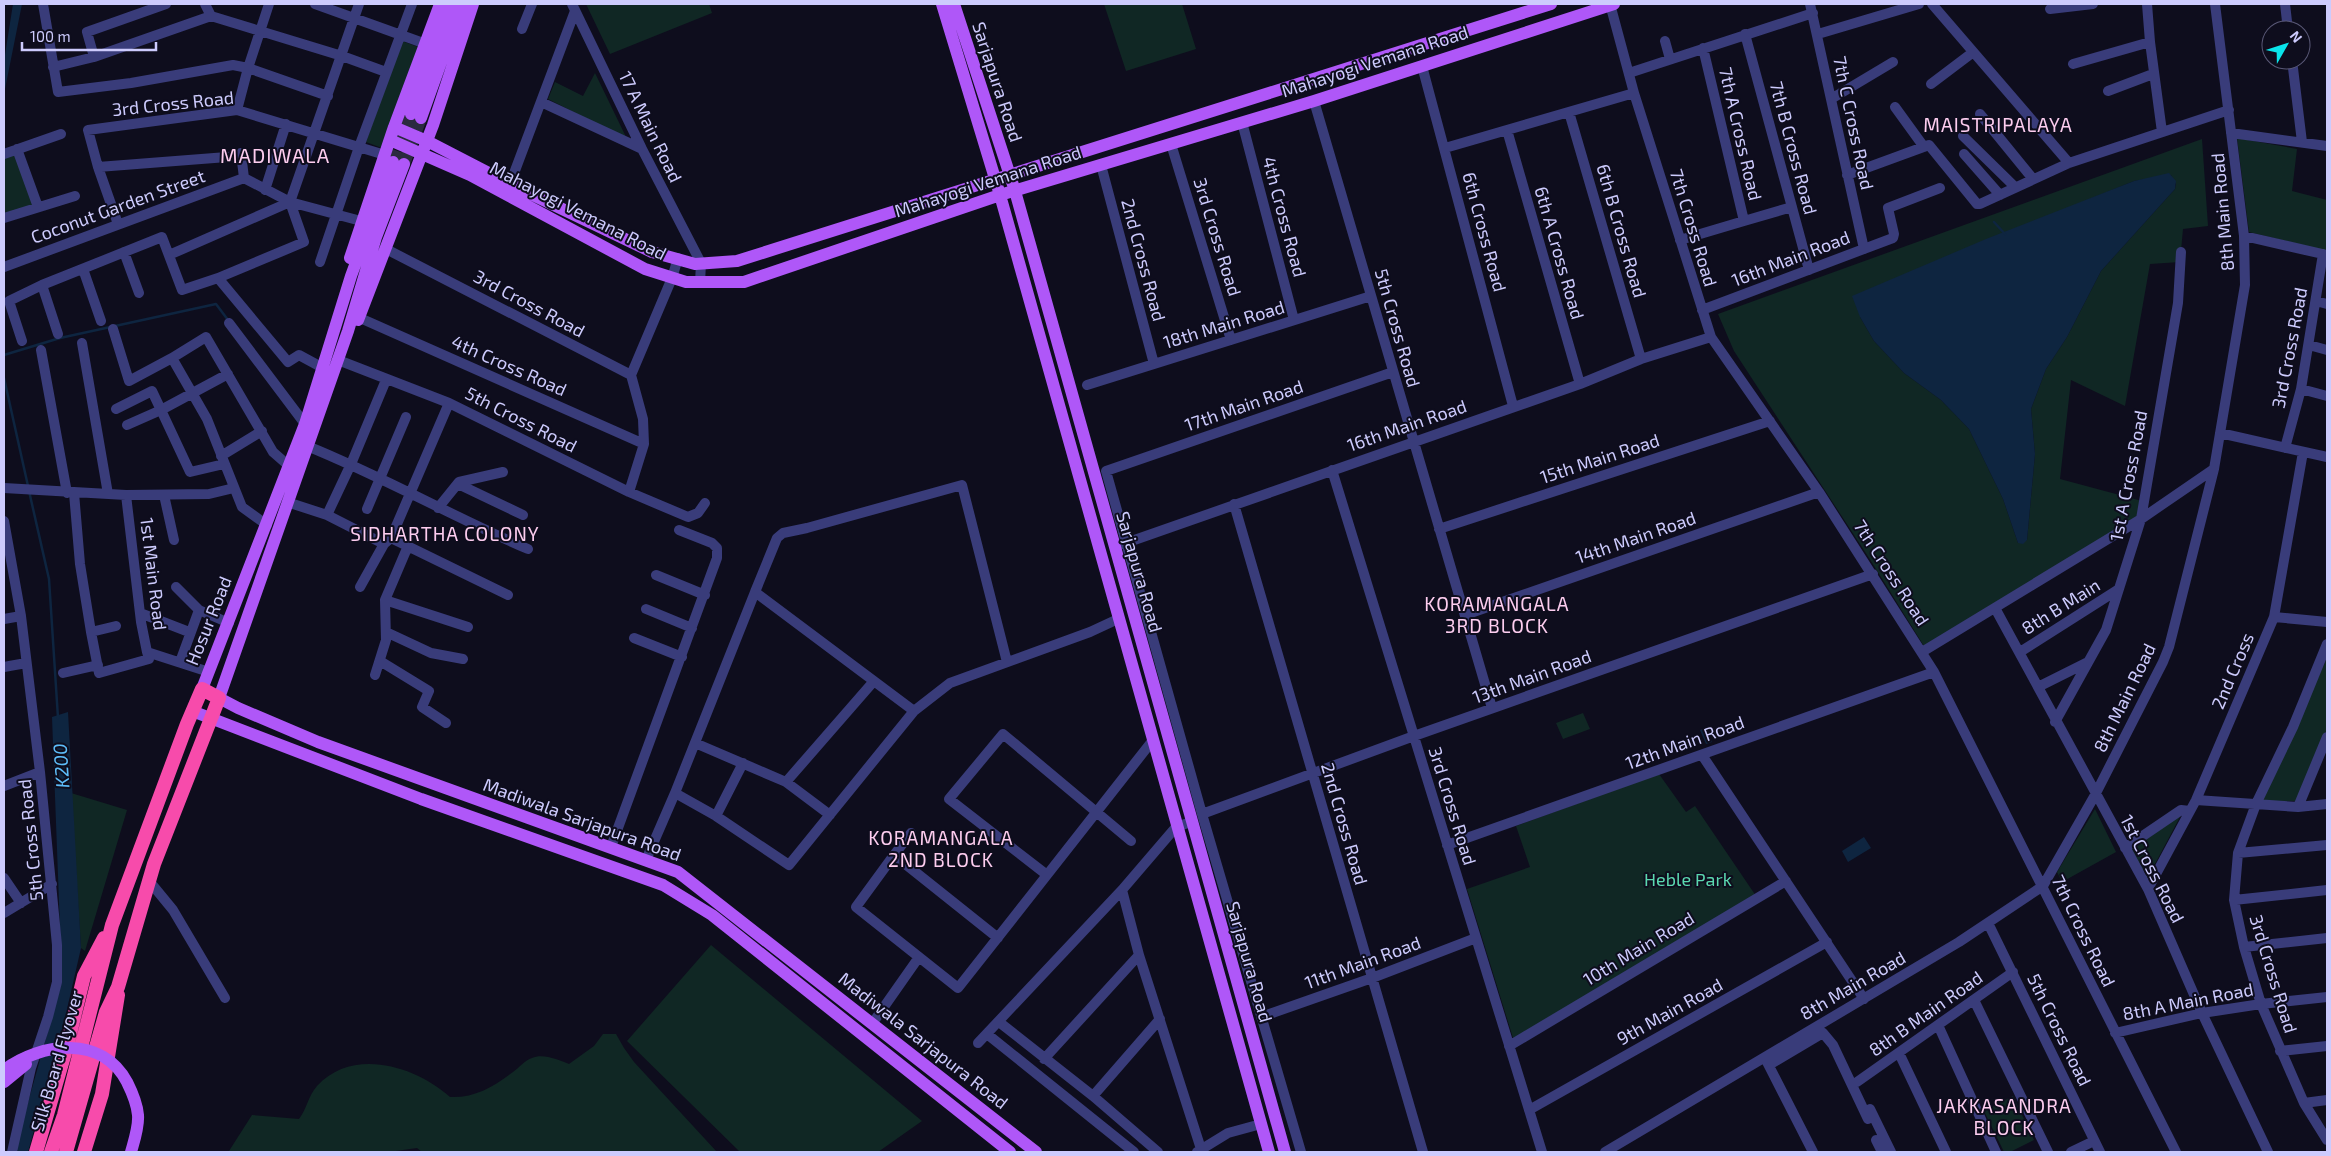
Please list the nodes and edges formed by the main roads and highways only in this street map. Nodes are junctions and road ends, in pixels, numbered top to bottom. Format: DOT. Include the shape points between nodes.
graph roads {
  1 [pos="440,4"];
  2 [pos="450,4"];
  3 [pos="462,4"];
  4 [pos="473,4"];
  5 [pos="942,4"];
  6 [pos="954,4"];
  7 [pos="1551,4"];
  8 [pos="1611,4"];
  9 [pos="394,127"];
  10 [pos="390,140"];
  11 [pos="428,141"];
  12 [pos="422,153"];
  13 [pos="394,160"];
  14 [pos="1009,175"];
  15 [pos="994,179"];
  16 [pos="1015,191"];
  17 [pos="1000,196"];
  18 [pos="351,276"];
  19 [pos="348,332"];
  20 [pos="202,689"];
  21 [pos="219,698"];
  22 [pos="192,711"];
  23 [pos="212,719"];
  24 [pos="112,925"];
  25 [pos="799,966"];
  26 [pos="100,980"];
  27 [pos="792,980"];
  28 [pos="118,986"];
  29 [pos="106,1012"];
  30 [pos="42,1051"];
  31 [pos="4,1070"];
  32 [pos="4,1082"];
  33 [pos="1270,1100"];
  34 [pos="1255,1104"];
  35 [pos="70,1117"];
  36 [pos="36,1152"];
  37 [pos="50,1152"];
  38 [pos="66,1152"];
  39 [pos="84,1152"];
  40 [pos="131,1152"];
  41 [pos="1010,1152"];
  42 [pos="1036,1152"];
  43 [pos="1269,1152"];
  44 [pos="1285,1152"];
  1 -- 9 [label="main road"];
  2 -- 3 [label="main road" via="416,116"];
  4 -- 11 [label="main road"];
  5 -- 15 [label="main road, Sarjapura Road"];
  6 -- 14 [label="main road, Sarjapura Road"];
  7 -- 14 [label="main road, Mahayogi Vemana Road"];
  8 -- 16 [label="main road, Mahayogi Vemana Road" via="1314,101"];
  9 -- 10 [label="main road"];
  9 -- 11 [label="main road, Mahayogi Vemana Road"];
  10 -- 12 [label="main road, Mahayogi Vemana Road"];
  10 -- 13 [label="main road"];
  11 -- 12 [label="main road"];
  11 -- 15 [label="main road, Mahayogi Vemana Road" via="652,252 695,264 737,261"];
  12 -- 17 [label="main road, Mahayogi Vemana Road" via="470,175 645,269 686,282 744,282"];
  12 -- 19 [label="main road" via="360,318"];
  13 -- 18 [label="main road"];
  13 -- 18 [label="main road" via="361,222 350,254"];
  13 -- 19 [label="main road, Hosur Road" via="376,237"];
  14 -- 15 [label="main road, Mahayogi Vemana Road"];
  14 -- 16 [label="main road, Sarjapura Road"];
  15 -- 17 [label="main road, Sarjapura Road"];
  16 -- 17 [label="main road, Mahayogi Vemana Road"];
  16 -- 33 [label="main road, Sarjapura Road"];
  17 -- 34 [label="main road, Sarjapura Road"];
  18 -- 20 [label="main road, Hosur Road" via="305,424"];
  19 -- 21 [label="main road, Hosur Road"];
  20 -- 21 [label="highway"];
  20 -- 22 [label="highway, Hosur Road"];
  21 -- 23 [label="highway, Hosur Road"];
  21 -- 25 [label="main road, Madiwala Sarjapura Road" via="318,742 678,872"];
  22 -- 23 [label="main road, Madiwala Sarjapura Road"];
  22 -- 24 [label="highway, Hosur Road"];
  23 -- 27 [label="main road, Madiwala Sarjapura Road" via="420,799 663,885 712,915"];
  23 -- 28 [label="highway, Hosur Road" via="154,864"];
  24 -- 26 [label="highway, Hosur Road"];
  24 -- 36 [label="highway" via="84,976"];
  25 -- 27 [label="main road"];
  25 -- 42 [label="main road, Madiwala Sarjapura Road"];
  26 -- 35 [label="highway, Silk Board Flyover"];
  27 -- 41 [label="main road, Madiwala Sarjapura Road"];
  28 -- 29 [label="highway, Hosur Road"];
  28 -- 39 [label="highway" via="102,1094"];
  29 -- 35 [label="highway, Silk Board Flyover"];
  30 -- 31 [label="main road, bridge"];
  30 -- 32 [label="main road, bridge"];
  30 -- 40 [label="main road, bridge" via="71,1047 88,1049 102,1055 121,1072 133,1094 138,1115"];
  33 -- 34 [label="main road"];
  33 -- 44 [label="main road, Sarjapura Road"];
  34 -- 43 [label="main road, Sarjapura Road"];
  35 -- 37 [label="highway, Silk Board Flyover"];
  35 -- 38 [label="highway, Silk Board Flyover"];
}
